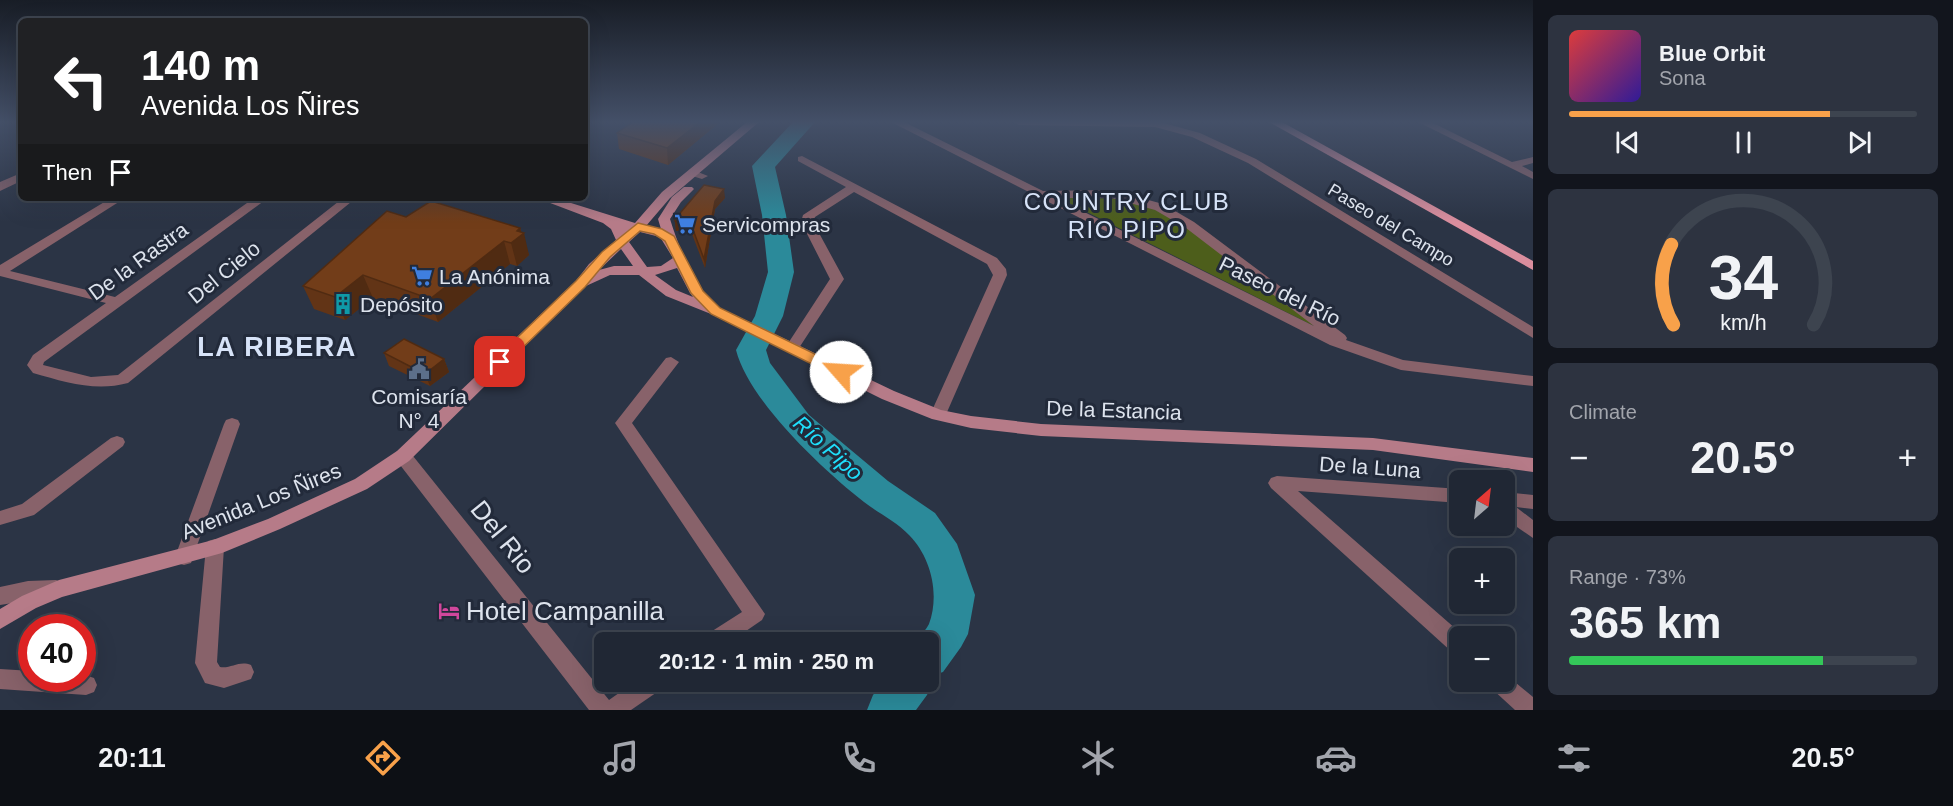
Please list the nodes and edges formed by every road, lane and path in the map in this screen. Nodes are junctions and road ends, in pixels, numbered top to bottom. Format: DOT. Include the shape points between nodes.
graph roads {
  1 [pos="719,155"];
  2 [pos="724,155"];
  3 [pos="963,155"];
  4 [pos="1239,155"];
  5 [pos="1334,155"];
  6 [pos="1491,155"];
  7 [pos="802,159"];
  8 [pos="1533,160"];
  9 [pos="1512,165"];
  10 [pos="698,175"];
  11 [pos="0,176"];
  12 [pos="18,176"];
  13 [pos="1533,176"];
  14 [pos="18,177"];
  15 [pos="0,187"];
  16 [pos="854,187"];
  17 [pos="1042,194"];
  18 [pos="114,201"];
  19 [pos="258,201"];
  20 [pos="346,201"];
  21 [pos="552,201"];
  22 [pos="607,220"];
  23 [pos="638,227"];
  24 [pos="670,239"];
  25 [pos="622,240"];
  26 [pos="680,259"];
  27 [pos="1533,266"];
  28 [pos="0,271"];
  29 [pos="643,271"];
  30 [pos="581,284"];
  31 [pos="117,302"];
  32 [pos="716,311"];
  33 [pos="1533,333"];
  34 [pos="792,348"];
  35 [pos="1358,351"];
  36 [pos="38,359"];
  37 [pos="671,362"];
  38 [pos="1533,381"];
  39 [pos="938,415"];
  40 [pos="232,424"];
  41 [pos="117,442"];
  42 [pos="403,456"];
  43 [pos="1533,465"];
  44 [pos="1449,495"];
  45 [pos="1515,500"];
  46 [pos="1533,502"];
  47 [pos="1515,516"];
  48 [pos="0,518"];
  49 [pos="1533,530"];
  50 [pos="215,547"];
  51 [pos="184,557"];
  52 [pos="59,589"];
  53 [pos="0,596"];
  54 [pos="0,620"];
  55 [pos="728,632"];
  56 [pos="1449,636"];
  57 [pos="243,672"];
  58 [pos="0,679"];
  59 [pos="18,680"];
  60 [pos="639,692"];
  61 [pos="1511,692"];
  62 [pos="603,710"];
  63 [pos="612,710"];
  64 [pos="1531,710"];
  1 -- 10 [label="street, Avenida Los Ñires"];
  2 -- 10 [label="street, Avenida Los Ñires"];
  3 -- 17 [label="street, Paseo del Río"];
  4 -- 33 [label="street, Paseo del Campo"];
  5 -- 27 [label="main road"];
  6 -- 9 [label="street"];
  7 -- 16 [label="street"];
  8 -- 9 [label="street"];
  9 -- 13 [label="street"];
  10 -- 23 [label="street, Avenida Los Ñires" via="666,195"];
  10 -- 24 [label="street, Avenida Los Ñires" via="665,216 664,226"];
  11 -- 12 [label="street"];
  14 -- 15 [label="street"];
  16 -- 34 [label="street" via="809,215 807,222 837,279"];
  16 -- 39 [label="street" via="992,261 999,269 1000,275"];
  17 -- 35 [label="street, Paseo del Río" via="1299,326"];
  17 -- 35 [label="street" via="1112,194 1159,207 1190,225"];
  18 -- 28 [label="street"];
  19 -- 31 [label="street, De la Rastra"];
  20 -- 36 [label="street, Del Cielo" via="123,379 99,384 38,369"];
  21 -- 22 [label="street"];
  22 -- 23 [label="street"];
  22 -- 25 [label="street, De la Estancia" via="615,225"];
  23 -- 24 [label="street" via="658,231"];
  23 -- 25 [label="street, Avenida Los Ñires"];
  24 -- 26 [label="street, De la Estancia"];
  25 -- 29 [label="street, De la Estancia"];
  25 -- 30 [label="street, Avenida Los Ñires"];
  26 -- 29 [label="street, Avenida Los Ñires" via="671,268"];
  26 -- 32 [label="street, De la Estancia" via="698,293"];
  28 -- 31 [label="street"];
  29 -- 30 [label="street, Avenida Los Ñires" via="611,270"];
  29 -- 32 [label="street, De la Estancia" via="670,293"];
  30 -- 42 [label="street, Avenida Los Ñires"];
  31 -- 36 [label="street, De la Rastra"];
  32 -- 34 [label="street, De la Estancia"];
  34 -- 39 [label="street, De la Estancia"];
  35 -- 38 [label="street, Paseo del Río" via="1401,365"];
  37 -- 55 [label="street" via="623,423 755,614"];
  39 -- 43 [label="street, De la Estancia" via="1041,430 1373,444"];
  40 -- 51 [label="street"];
  41 -- 48 [label="street" via="28,510"];
  42 -- 50 [label="street, Avenida Los Ñires" via="331,500"];
  42 -- 62 [label="street, Del Rio"];
  44 -- 56 [label="street, De la Luna" via="1277,483"];
  45 -- 46 [label="street"];
  47 -- 49 [label="street"];
  50 -- 51 [label="street, Avenida Los Ñires"];
  50 -- 57 [label="street" via="206,663 213,676 224,678"];
  51 -- 52 [label="street, Avenida Los Ñires"];
  52 -- 53 [label="street"];
  52 -- 54 [label="street, Avenida Los Ñires"];
  58 -- 59 [label="street"];
  60 -- 63 [label="street"];
  61 -- 64 [label="street"];
}
